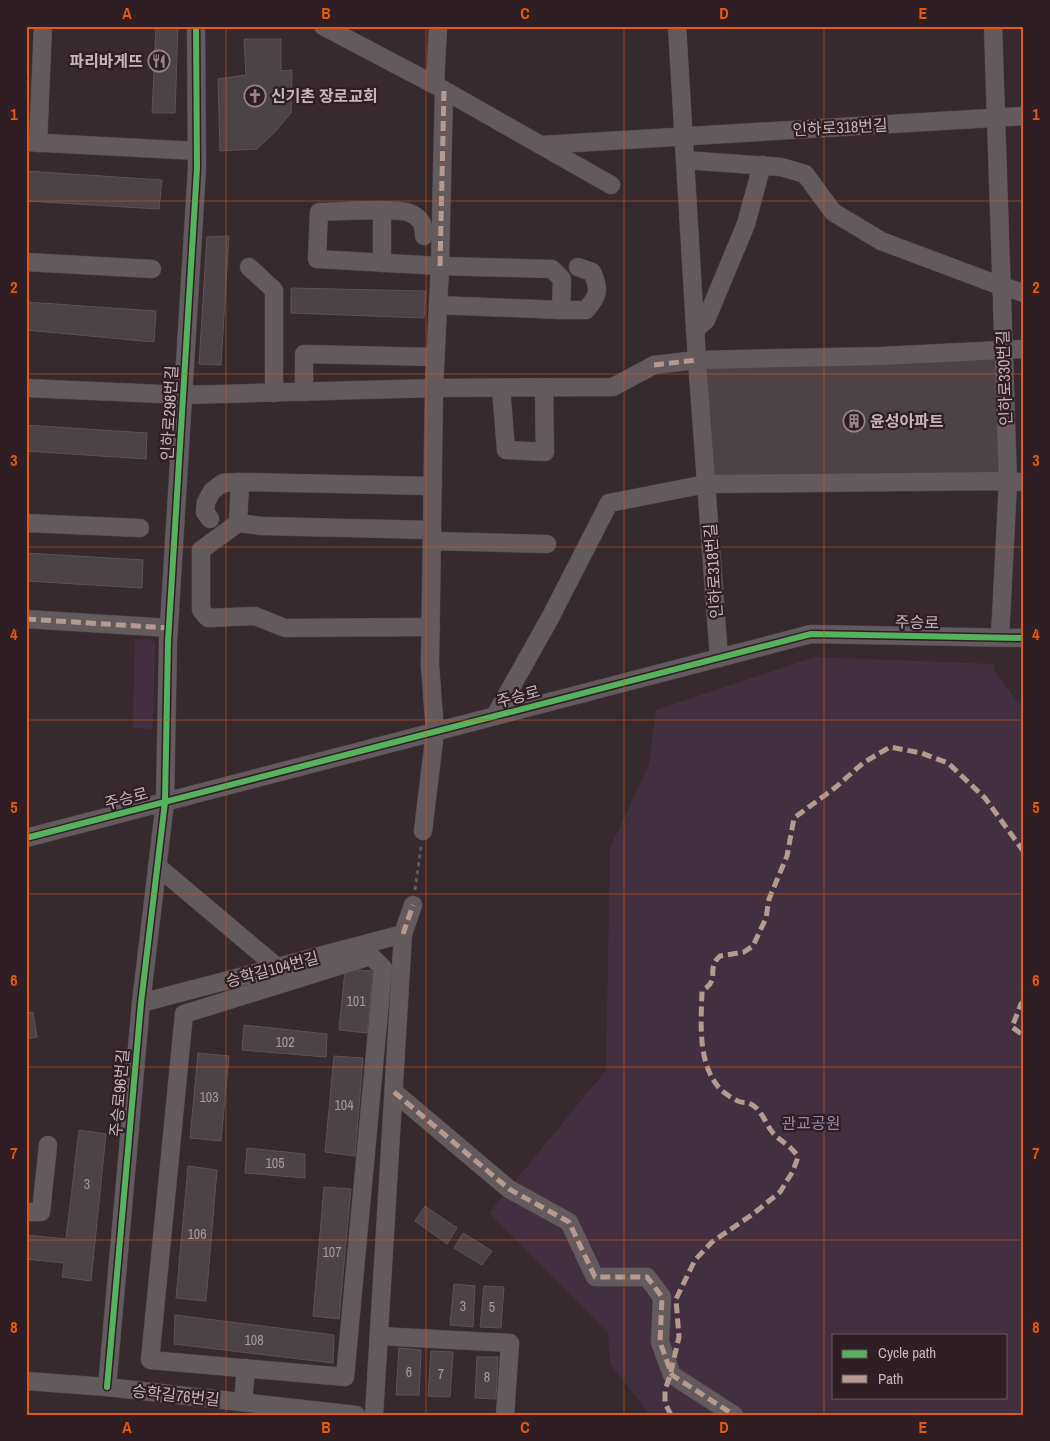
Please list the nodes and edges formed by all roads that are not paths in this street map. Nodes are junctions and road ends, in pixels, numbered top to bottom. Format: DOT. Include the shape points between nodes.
graph roads {
  1 [pos="43,26"];
  2 [pos="196,26"];
  3 [pos="323,26"];
  4 [pos="438,26"];
  5 [pos="677,26"];
  6 [pos="993,26"];
  7 [pos="439,87"];
  8 [pos="1024,116"];
  9 [pos="996,118"];
  10 [pos="684,137"];
  11 [pos="32,143"];
  12 [pos="541,145"];
  13 [pos="197,151"];
  14 [pos="685,160"];
  15 [pos="762,165"];
  16 [pos="610,185"];
  17 [pos="382,211"];
  18 [pos="424,236"];
  19 [pos="26,262"];
  20 [pos="382,263"];
  21 [pos="440,266"];
  22 [pos="249,267"];
  23 [pos="578,267"];
  24 [pos="152,270"];
  25 [pos="1001,286"];
  26 [pos="1024,294"];
  27 [pos="438,305"];
  28 [pos="561,310"];
  29 [pos="695,330"];
  30 [pos="1024,349"];
  31 [pos="1004,350"];
  32 [pos="435,357"];
  33 [pos="697,360"];
  34 [pos="26,388"];
  35 [pos="434,388"];
  36 [pos="501,388"];
  37 [pos="544,388"];
  38 [pos="304,392"];
  39 [pos="274,393"];
  40 [pos="184,395"];
  41 [pos="240,482"];
  42 [pos="1016,482"];
  43 [pos="706,484"];
  44 [pos="433,486"];
  45 [pos="210,519"];
  46 [pos="26,523"];
  47 [pos="238,523"];
  48 [pos="140,528"];
  49 [pos="432,536"];
  50 [pos="547,544"];
  51 [pos="26,619"];
  52 [pos="431,627"];
  53 [pos="169,628"];
  54 [pos="1000,638"];
  55 [pos="1024,638"];
  56 [pos="719,658"];
  57 [pos="495,716"];
  58 [pos="434,732"];
  59 [pos="165,802"];
  60 [pos="423,832"];
  61 [pos="26,838"];
  62 [pos="157,866"];
  63 [pos="413,905"];
  64 [pos="403,934"];
  65 [pos="277,967"];
  66 [pos="288,982"];
  67 [pos="141,1003"];
  68 [pos="394,1092"];
  69 [pos="48,1145"];
  70 [pos="26,1212"];
  71 [pos="379,1336"];
  72 [pos="246,1368"];
  73 [pos="26,1381"];
  74 [pos="107,1388"];
  75 [pos="244,1402"];
  76 [pos="356,1415"];
  77 [pos="374,1415"];
  78 [pos="505,1415"];
  79 [pos="734,1415"];
  1 -- 11 [label="street"];
  2 -- 13 [label="street, 인하로298번길"];
  3 -- 7 [label="street"];
  4 -- 7 [label="street"];
  5 -- 10 [label="street, 인하로318번길"];
  6 -- 9 [label="street, 인하로330번길"];
  7 -- 12 [label="street"];
  7 -- 21 [label="street"];
  8 -- 9 [label="street"];
  9 -- 10 [label="street, 인하로318번길"];
  9 -- 25 [label="street, 인하로330번길"];
  10 -- 12 [label="street, 인하로318번길"];
  10 -- 14 [label="street, 인하로318번길"];
  11 -- 13 [label="street"];
  12 -- 16 [label="street"];
  13 -- 40 [label="street, 인하로298번길"];
  14 -- 15 [label="street"];
  14 -- 29 [label="street, 인하로318번길"];
  15 -- 25 [label="street" via="805,174 833,212 881,241"];
  15 -- 29 [label="street" via="746,224 706,320"];
  17 -- 18 [label="street" via="411,213 421,221"];
  17 -- 20 [label="street"];
  17 -- 20 [label="street" via="319,212 317,259"];
  19 -- 24 [label="street"];
  20 -- 21 [label="street"];
  21 -- 27 [label="street"];
  21 -- 28 [label="street" via="552,270 562,279"];
  22 -- 39 [label="street" via="274,290"];
  23 -- 28 [label="street" via="592,272 598,285 595,299 586,310"];
  25 -- 26 [label="street"];
  25 -- 31 [label="street, 인하로330번길"];
  27 -- 28 [label="street"];
  27 -- 32 [label="street"];
  29 -- 33 [label="street, 인하로318번길"];
  30 -- 31 [label="street"];
  31 -- 33 [label="street"];
  31 -- 42 [label="street, 인하로330번길"];
  32 -- 35 [label="street"];
  32 -- 38 [label="street" via="304,354"];
  33 -- 37 [label="street" via="654,365 613,387"];
  33 -- 43 [label="street, 인하로318번길"];
  34 -- 40 [label="street"];
  35 -- 36 [label="street"];
  35 -- 38 [label="street"];
  35 -- 44 [label="street"];
  36 -- 37 [label="street"];
  36 -- 37 [label="street" via="506,450 545,452"];
  38 -- 39 [label="street"];
  39 -- 40 [label="street"];
  40 -- 53 [label="street, 인하로298번길"];
  41 -- 44 [label="street"];
  41 -- 45 [label="street" via="224,483 212,491 205,512"];
  41 -- 47 [label="street"];
  42 -- 43 [label="street"];
  42 -- 54 [label="street, 인하로330번길"];
  43 -- 56 [label="street, 인하로318번길"];
  43 -- 57 [label="street" via="609,503"];
  44 -- 49 [label="street"];
  46 -- 48 [label="street"];
  47 -- 49 [label="street"];
  47 -- 52 [label="street" via="201,550 201,610 208,618 255,616 285,628"];
  49 -- 50 [label="street"];
  49 -- 52 [label="street"];
  51 -- 53 [label="street"];
  52 -- 58 [label="street"];
  53 -- 59 [label="street, 인하로298번길"];
  54 -- 55 [label="street, 주승로"];
  54 -- 56 [label="street, 주승로" via="811,634"];
  56 -- 57 [label="street, 주승로"];
  57 -- 58 [label="street, 주승로"];
  58 -- 59 [label="street, 주승로"];
  58 -- 60 [label="street"];
  59 -- 61 [label="street, 주승로"];
  59 -- 62 [label="street, 주승로96번길"];
  62 -- 65 [label="street"];
  62 -- 67 [label="street, 주승로96번길"];
  63 -- 64 [label="street"];
  64 -- 65 [label="street, 승학길104번길"];
  64 -- 68 [label="street"];
  65 -- 66 [label="street"];
  65 -- 67 [label="street, 승학길104번길"];
  66 -- 72 [label="street" via="184,1014 150,1360"];
  66 -- 72 [label="street" via="371,956 383,968 345,1376"];
  67 -- 74 [label="street, 주승로96번길"];
  68 -- 71 [label="street"];
  68 -- 79 [label="street" via="509,1189 569,1222 595,1276 647,1277 662,1297 660,1342 672,1376"];
  69 -- 70 [label="street" via="41,1212"];
  71 -- 77 [label="street"];
  71 -- 78 [label="street" via="510,1343"];
  72 -- 75 [label="street"];
  73 -- 74 [label="street, 승학길76번길"];
  74 -- 75 [label="street, 승학길76번길"];
  75 -- 76 [label="street, 승학길76번길"];
}
